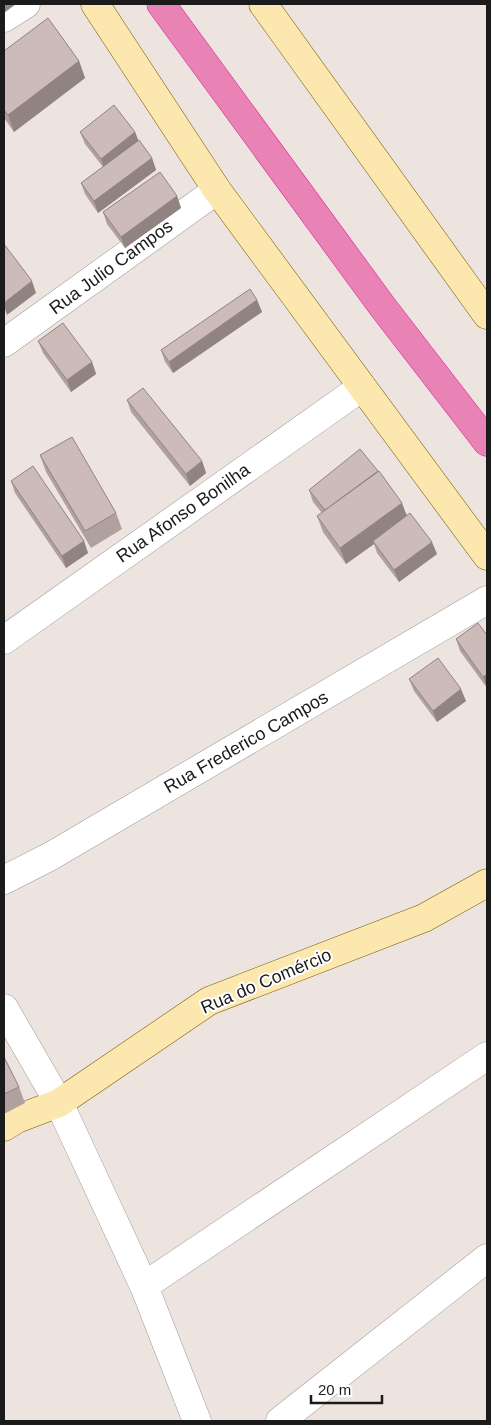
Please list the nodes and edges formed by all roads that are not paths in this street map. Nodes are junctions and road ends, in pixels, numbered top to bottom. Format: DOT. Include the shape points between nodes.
graph roads {
  1 [pos="26,4"];
  2 [pos="95,4"];
  3 [pos="161,4"];
  4 [pos="263,4"];
  5 [pos="4,18"];
  6 [pos="217,190"];
  7 [pos="485,309"];
  8 [pos="4,343"];
  9 [pos="362,387"];
  10 [pos="487,442"];
  11 [pos="487,556"];
  12 [pos="487,600"];
  13 [pos="4,640"];
  14 [pos="4,880"];
  15 [pos="487,883"];
  16 [pos="4,1008"];
  17 [pos="487,1056"];
  18 [pos="59,1103"];
  19 [pos="4,1127"];
  20 [pos="487,1258"];
  21 [pos="144,1286"];
  22 [pos="196,1421"];
  23 [pos="280,1421"];
  1 -- 5 [label="street"];
  2 -- 6 [label="street"];
  3 -- 10 [label="highway" via="382,306"];
  4 -- 7 [label="street"];
  6 -- 8 [label="street, Rua Julio Campos"];
  6 -- 9 [label="street"];
  9 -- 11 [label="street"];
  9 -- 13 [label="street, Rua Afonso Bonilha"];
  12 -- 14 [label="street, Rua Frederico Campos" via="51,856"];
  15 -- 18 [label="street, Rua do Comércio" via="424,918 209,1001"];
  16 -- 18 [label="street"];
  17 -- 21 [label="street"];
  18 -- 19 [label="street, Rua do Comércio"];
  18 -- 21 [label="street"];
  20 -- 23 [label="street"];
  21 -- 22 [label="street"];
}
